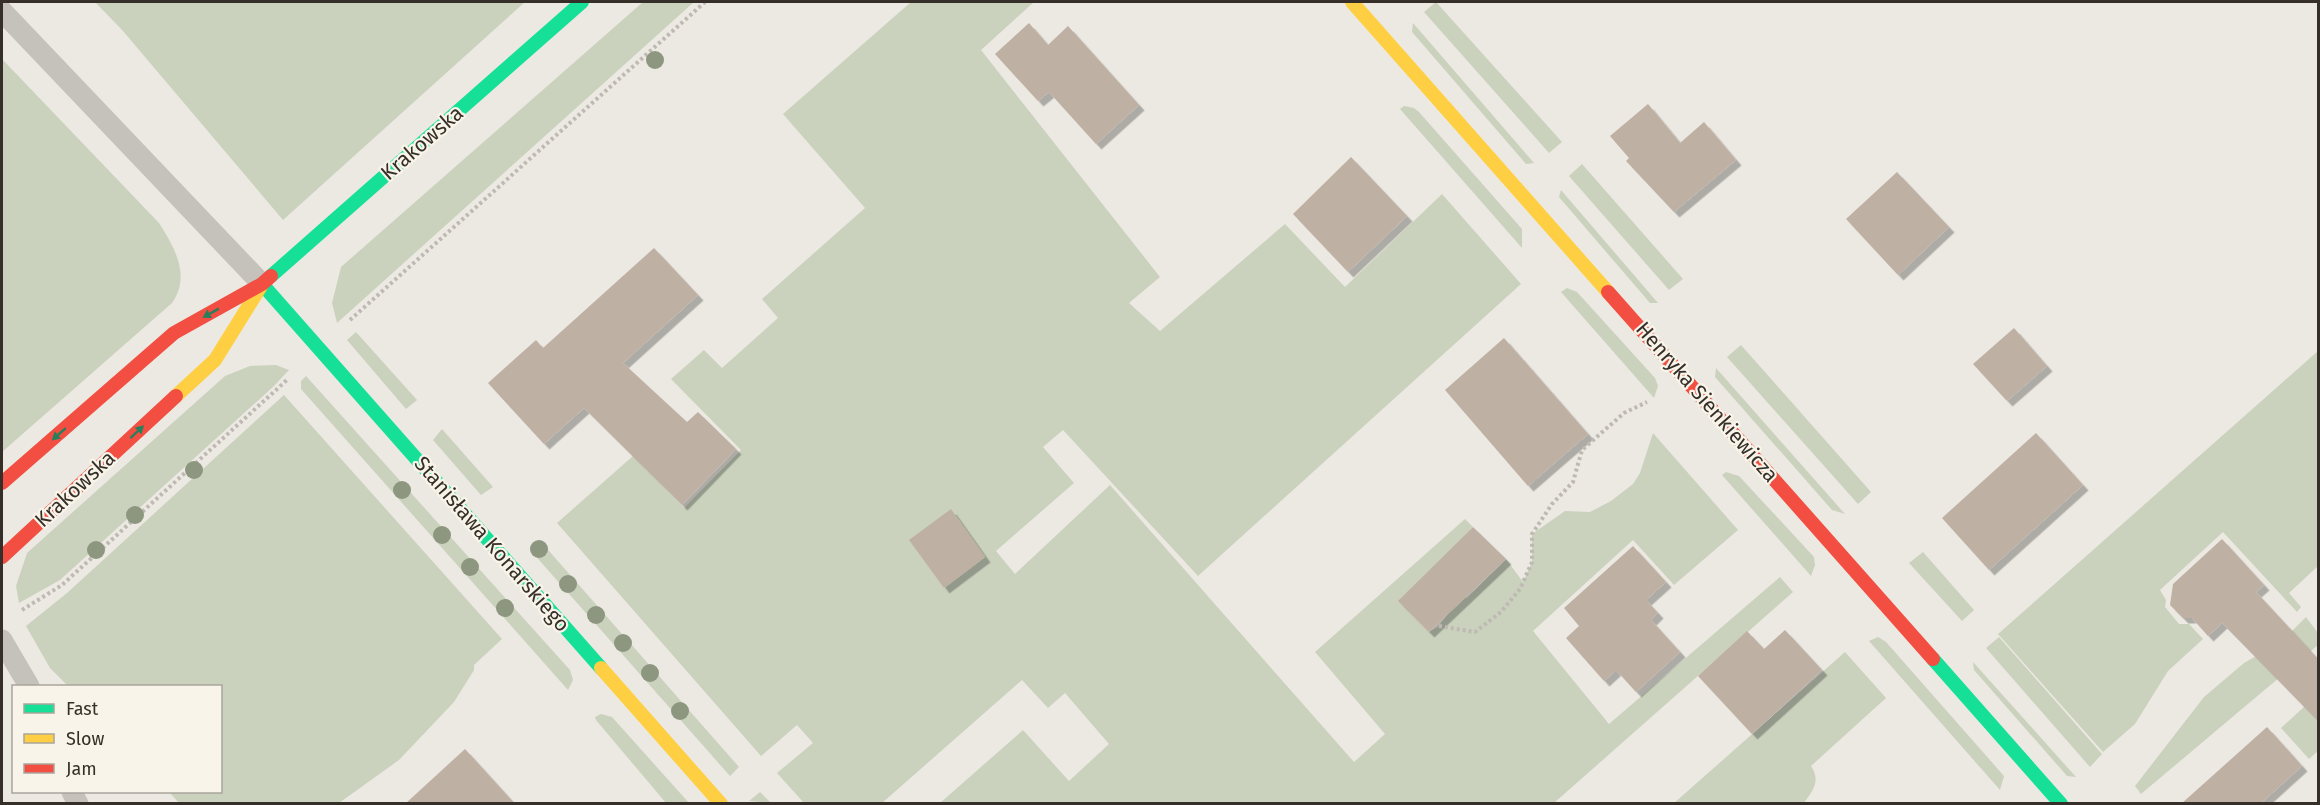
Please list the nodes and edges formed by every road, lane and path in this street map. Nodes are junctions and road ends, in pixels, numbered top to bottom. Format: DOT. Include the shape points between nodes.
graph roads {
  1 [pos="582,2"];
  2 [pos="705,2"];
  3 [pos="1352,2"];
  4 [pos="2,11"];
  5 [pos="262,284"];
  6 [pos="320,349"];
  7 [pos="1647,402"];
  8 [pos="2,483"];
  9 [pos="2,557"];
  10 [pos="12,617"];
  11 [pos="1439,626"];
  12 [pos="2,640"];
  13 [pos="28,685"];
  14 [pos="721,804"];
  15 [pos="2061,804"];
  1 -- 5 [label="street, Krakowska"];
  2 -- 6 [label="path"];
  3 -- 15 [label="street, Henryka Sienkiewicza"];
  4 -- 5 [label="lane"];
  5 -- 6 [label="street, Stanisława Konarskiego"];
  5 -- 8 [label="street, Krakowska, one-way" via="174,333"];
  9 -- 5 [label="street, Krakowska, one-way" via="215,360"];
  6 -- 10 [label="path" via="62,585"];
  6 -- 14 [label="street, Stanisława Konarskiego"];
  7 -- 11 [label="path" via="1624,413 1582,450 1573,482 1552,504 1533,534 1532,562 1520,589 1501,612 1475,632"];
  12 -- 13 [label="lane"];
}
